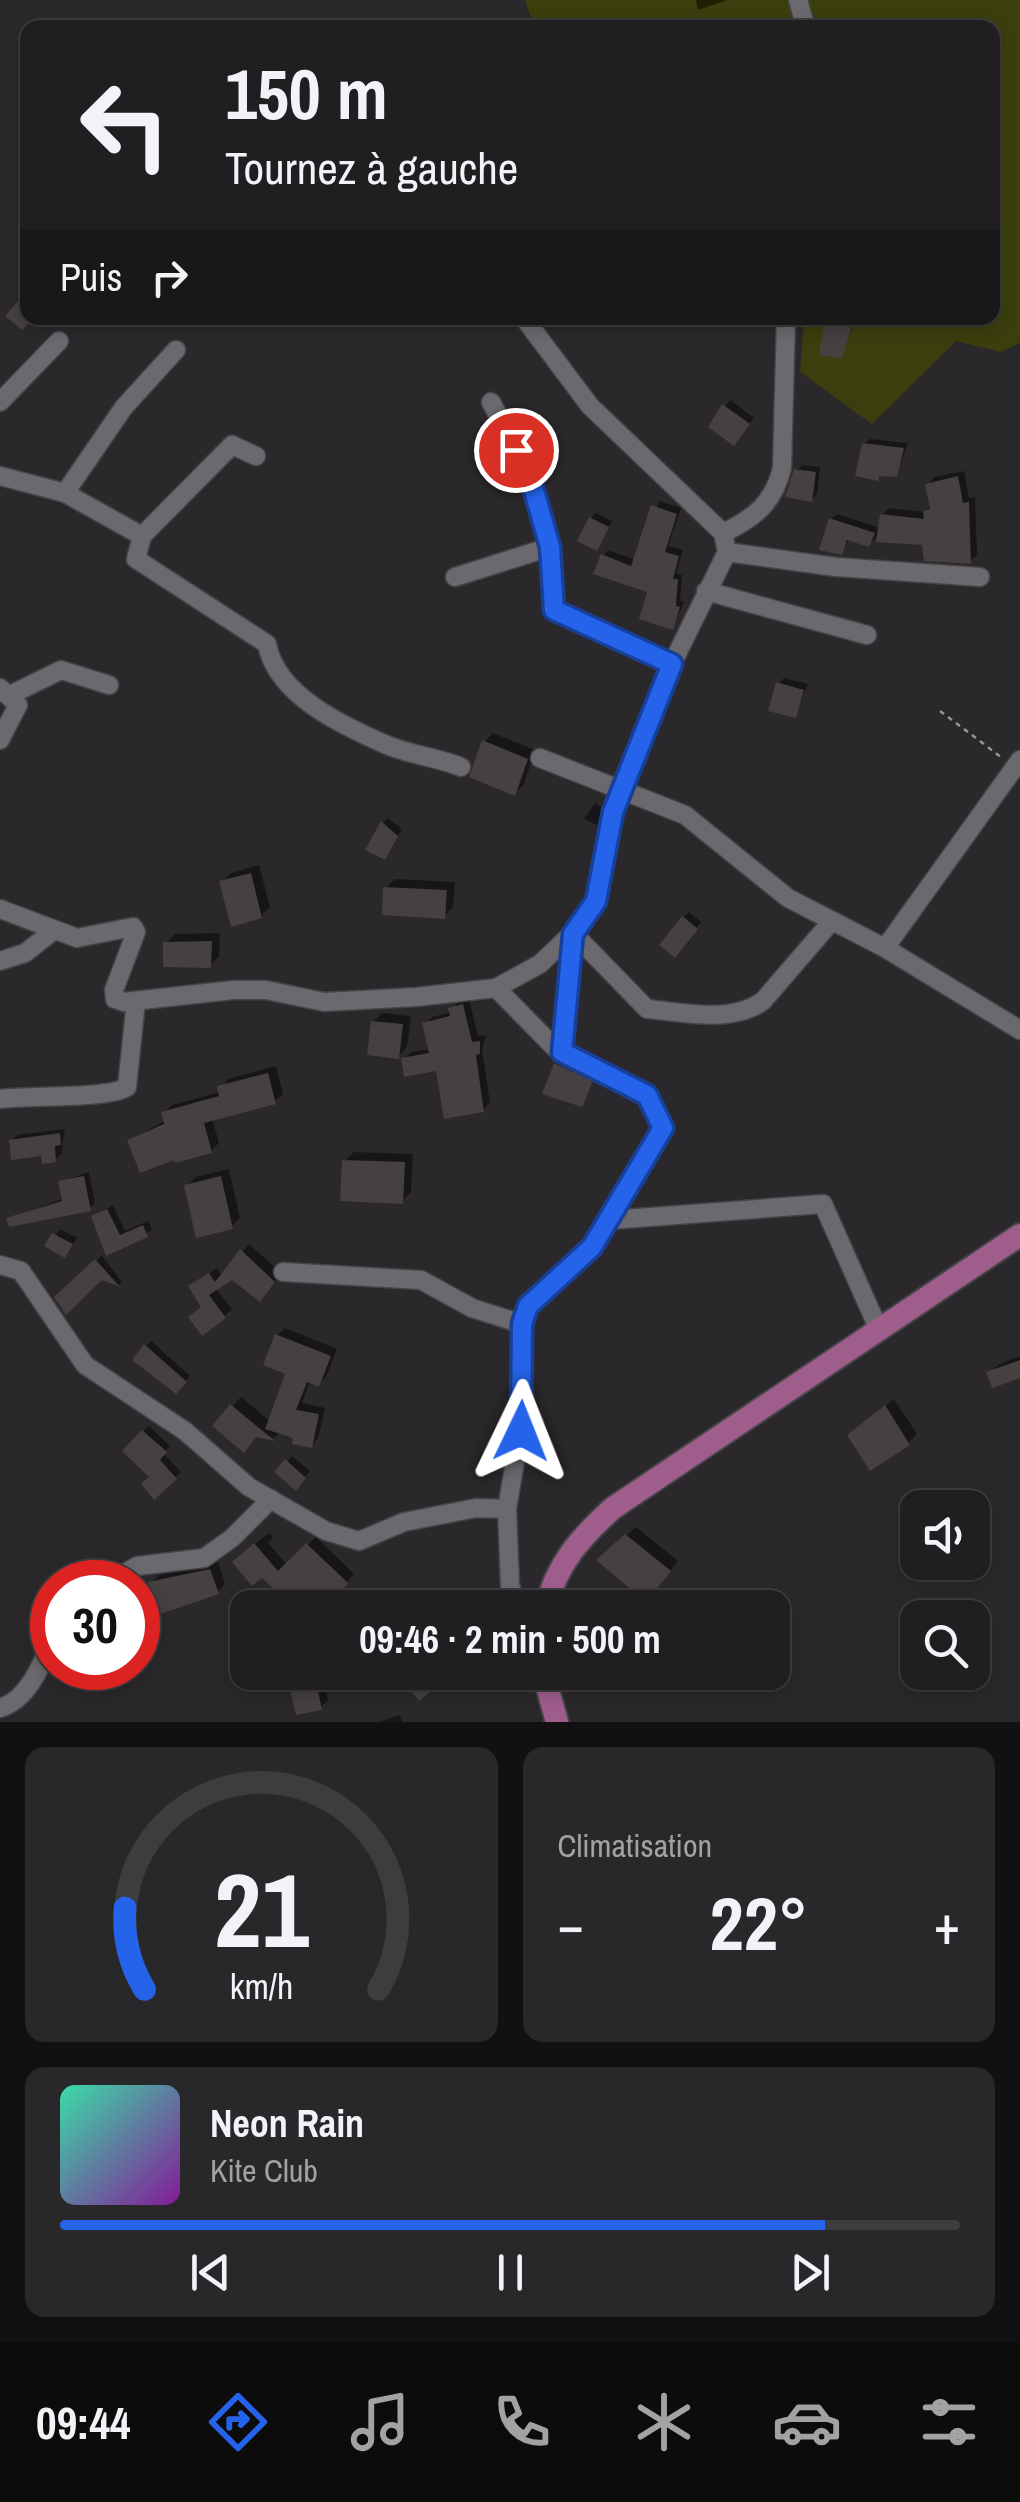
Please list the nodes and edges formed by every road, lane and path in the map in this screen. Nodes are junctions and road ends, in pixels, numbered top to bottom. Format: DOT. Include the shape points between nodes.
graph roads {
  1 [pos="529,325"];
  2 [pos="786,325"];
  3 [pos="59,341"];
  4 [pos="176,350"];
  5 [pos="0,402"];
  6 [pos="491,402"];
  7 [pos="256,456"];
  8 [pos="0,476"];
  9 [pos="65,493"];
  10 [pos="142,536"];
  11 [pos="725,542"];
  12 [pos="550,547"];
  13 [pos="455,577"];
  14 [pos="980,578"];
  15 [pos="706,591"];
  16 [pos="867,635"];
  17 [pos="672,664"];
  18 [pos="109,685"];
  19 [pos="5,692"];
  20 [pos="940,710"];
  21 [pos="0,740"];
  22 [pos="540,758"];
  23 [pos="1017,764"];
  24 [pos="461,767"];
  25 [pos="622,791"];
  26 [pos="0,910"];
  27 [pos="831,922"];
  28 [pos="53,931"];
  29 [pos="573,934"];
  30 [pos="885,948"];
  31 [pos="0,961"];
  32 [pos="496,988"];
  33 [pos="136,1001"];
  34 [pos="1020,1030"];
  35 [pos="562,1052"];
  36 [pos="0,1098"];
  37 [pos="610,1220"];
  38 [pos="1020,1235"];
  39 [pos="0,1263"];
  40 [pos="283,1272"];
  41 [pos="522,1324"];
  42 [pos="879,1330"];
  43 [pos="270,1500"];
  44 [pos="508,1509"];
  45 [pos="160,1563"];
  46 [pos="511,1590"];
  47 [pos="552,1590"];
  48 [pos="30,1684"];
  49 [pos="548,1690"];
  50 [pos="0,1708"];
  51 [pos="557,1722"];
  1 -- 11 [label="street" via="590,406"];
  2 -- 11 [label="street" via="776,492"];
  3 -- 5 [label="street"];
  4 -- 9 [label="street" via="124,407"];
  6 -- 12 [label="street" via="529,473"];
  7 -- 10 [label="street" via="232,445"];
  8 -- 9 [label="street"];
  9 -- 10 [label="street"];
  10 -- 24 [label="street" via="136,558 266,644 270,663 310,708 389,746"];
  11 -- 14 [label="street" via="836,567"];
  11 -- 15 [label="street"];
  12 -- 13 [label="street"];
  12 -- 17 [label="street" via="554,610"];
  15 -- 16 [label="street"];
  15 -- 17 [label="street"];
  17 -- 25 [label="street"];
  18 -- 19 [label="street" via="62,670"];
  19 -- 21 [label="street" via="18,705"];
  20 -- 23 [label="path"];
  22 -- 25 [label="street"];
  23 -- 30 [label="street"];
  25 -- 27 [label="street" via="685,815 767,884"];
  25 -- 29 [label="street" via="596,901"];
  26 -- 28 [label="street"];
  27 -- 29 [label="street" via="754,1008 716,1015 647,1009"];
  27 -- 30 [label="street"];
  28 -- 31 [label="street" via="25,953"];
  28 -- 33 [label="street" via="77,938 133,927 114,990 115,999"];
  29 -- 32 [label="street" via="540,964"];
  29 -- 35 [label="street"];
  30 -- 34 [label="street"];
  32 -- 33 [label="street" via="346,1002 266,990"];
  32 -- 35 [label="street"];
  33 -- 36 [label="street" via="127,1087 116,1094"];
  35 -- 37 [label="street" via="647,1095 661,1117 663,1128"];
  37 -- 41 [label="street" via="592,1247 528,1306"];
  37 -- 42 [label="street" via="822,1204"];
  38 -- 42 [label="main road"];
  39 -- 43 [label="street" via="21,1271 86,1365 185,1430"];
  40 -- 41 [label="street" via="421,1280 472,1308"];
  41 -- 44 [label="street" via="523,1414"];
  42 -- 47 [label="main road" via="613,1508 562,1563"];
  43 -- 44 [label="street" via="359,1541 404,1522"];
  43 -- 45 [label="street" via="204,1558"];
  44 -- 46 [label="street"];
  48 -- 50 [label="street"];
  49 -- 51 [label="main road"];
}
